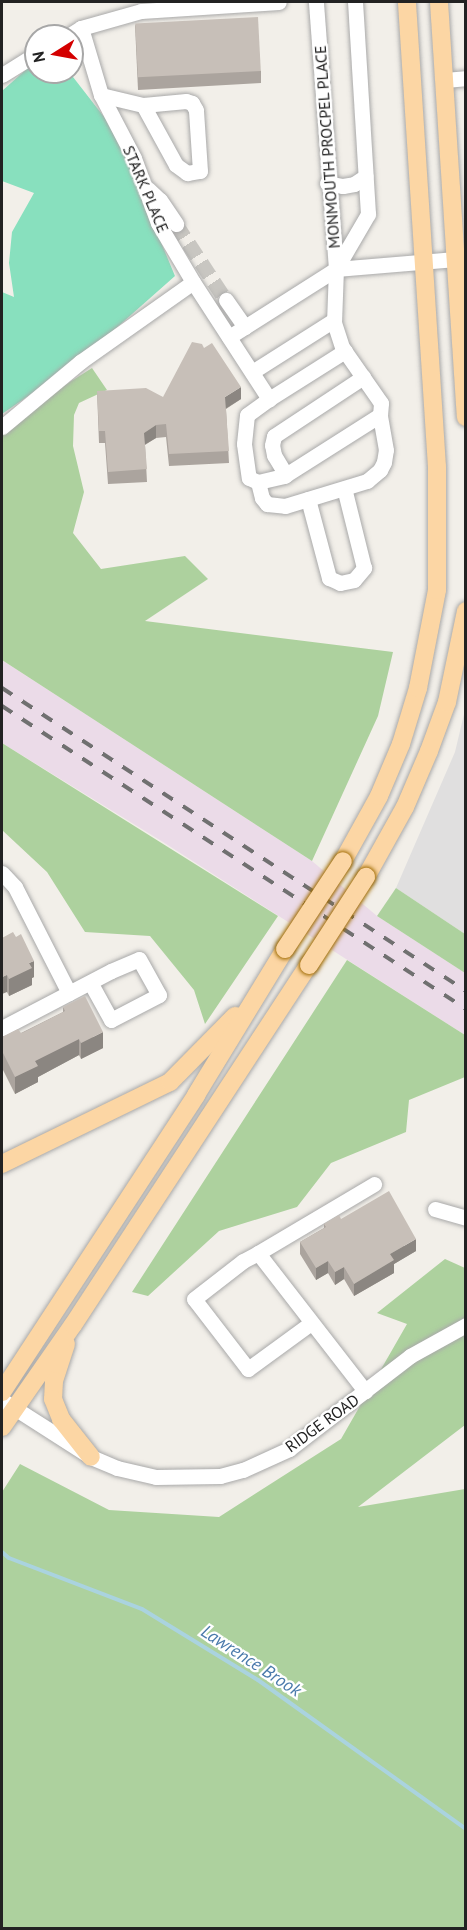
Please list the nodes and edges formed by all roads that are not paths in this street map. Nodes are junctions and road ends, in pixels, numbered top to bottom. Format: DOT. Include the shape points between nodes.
graph roads {
  1 [pos="279,2"];
  2 [pos="316,2"];
  3 [pos="355,2"];
  4 [pos="407,2"];
  5 [pos="439,2"];
  6 [pos="140,6"];
  7 [pos="84,28"];
  8 [pos="84,55"];
  9 [pos="24,61"];
  10 [pos="2,75"];
  11 [pos="465,78"];
  12 [pos="444,80"];
  13 [pos="101,95"];
  14 [pos="143,105"];
  15 [pos="366,176"];
  16 [pos="327,183"];
  17 [pos="144,185"];
  18 [pos="176,224"];
  19 [pos="456,259"];
  20 [pos="424,261"];
  21 [pos="336,269"];
  22 [pos="193,282"];
  23 [pos="226,300"];
  24 [pos="334,320"];
  25 [pos="244,327"];
  26 [pos="230,337"];
  27 [pos="345,351"];
  28 [pos="252,372"];
  29 [pos="363,377"];
  30 [pos="269,399"];
  31 [pos="381,415"];
  32 [pos="465,417"];
  33 [pos="2,427"];
  34 [pos="286,475"];
  35 [pos="258,482"];
  36 [pos="344,488"];
  37 [pos="308,499"];
  38 [pos="465,611"];
  39 [pos="2,873"];
  40 [pos="90,982"];
  41 [pos="266,982"];
  42 [pos="69,993"];
  43 [pos="2,1028"];
  44 [pos="2,1164"];
  45 [pos="374,1184"];
  46 [pos="435,1209"];
  47 [pos="465,1218"];
  48 [pos="258,1252"];
  49 [pos="311,1323"];
  50 [pos="73,1325"];
  51 [pos="465,1325"];
  52 [pos="365,1391"];
  53 [pos="2,1392"];
  54 [pos="8,1404"];
  55 [pos="2,1427"];
  56 [pos="91,1457"];
  1 -- 6 [label="street"];
  2 -- 16 [label="street, MONMOUTH PROCPEL PLACE"];
  3 -- 15 [label="street, MONMOUTH PROCPEL PLACE"];
  4 -- 20 [label="main road"];
  5 -- 12 [label="main road"];
  6 -- 7 [label="street"];
  8 -- 13 [label="street, STARK PLACE"];
  9 -- 10 [label="street"];
  11 -- 12 [label="street"];
  12 -- 19 [label="main road"];
  13 -- 14 [label="street"];
  13 -- 17 [label="street, STARK PLACE"];
  14 -- 14 [label="street" via="176,165 187,173 200,171 196,110 192,103"];
  15 -- 16 [label="street" via="343,186"];
  15 -- 21 [label="street, MONMOUTH PROCPEL PLACE" via="368,214"];
  16 -- 21 [label="street, MONMOUTH PROCPEL PLACE"];
  17 -- 18 [label="street"];
  17 -- 22 [label="street, STARK PLACE" via="158,223"];
  19 -- 20 [label="street"];
  19 -- 32 [label="main road"];
  20 -- 21 [label="street"];
  20 -- 41 [label="main road, bridge" via="437,467 437,590 418,688 401,744 379,796"];
  21 -- 24 [label="street"];
  21 -- 25 [label="street"];
  22 -- 26 [label="street, STARK PLACE"];
  22 -- 33 [label="street" via="80,362"];
  23 -- 25 [label="street"];
  24 -- 27 [label="street"];
  24 -- 28 [label="street"];
  25 -- 26 [label="street"];
  26 -- 28 [label="street, STARK PLACE"];
  27 -- 29 [label="street"];
  27 -- 30 [label="street"];
  28 -- 30 [label="street, STARK PLACE"];
  29 -- 31 [label="street" via="381,403"];
  29 -- 34 [label="street" via="274,436 274,455"];
  30 -- 35 [label="street" via="247,415 245,430 249,477"];
  31 -- 34 [label="street"];
  31 -- 36 [label="street" via="386,450 380,470 367,481"];
  34 -- 35 [label="street"];
  35 -- 37 [label="street" via="267,504 285,506"];
  36 -- 37 [label="street"];
  36 -- 37 [label="street" via="364,568 354,580 340,583 329,578"];
  38 -- 50 [label="main road, bridge" via="447,702 405,807 366,877"];
  39 -- 42 [label="street" via="15,887"];
  40 -- 40 [label="street" via="111,1020 159,995 139,959"];
  40 -- 42 [label="street"];
  41 -- 44 [label="main road" via="170,1082"];
  41 -- 53 [label="main road"];
  42 -- 43 [label="street"];
  45 -- 48 [label="street"];
  46 -- 47 [label="street"];
  48 -- 49 [label="street"];
  48 -- 49 [label="street" via="194,1299 248,1369"];
  49 -- 52 [label="street"];
  50 -- 54 [label="main road"];
  50 -- 56 [label="main road" via="54,1381 53,1399 61,1419"];
  51 -- 52 [label="street, RIDGE ROAD" via="419,1350"];
  52 -- 56 [label="street, RIDGE ROAD" via="289,1449 220,1476 156,1477"];
  54 -- 55 [label="main road"];
  54 -- 56 [label="street, RIDGE ROAD"];
}
